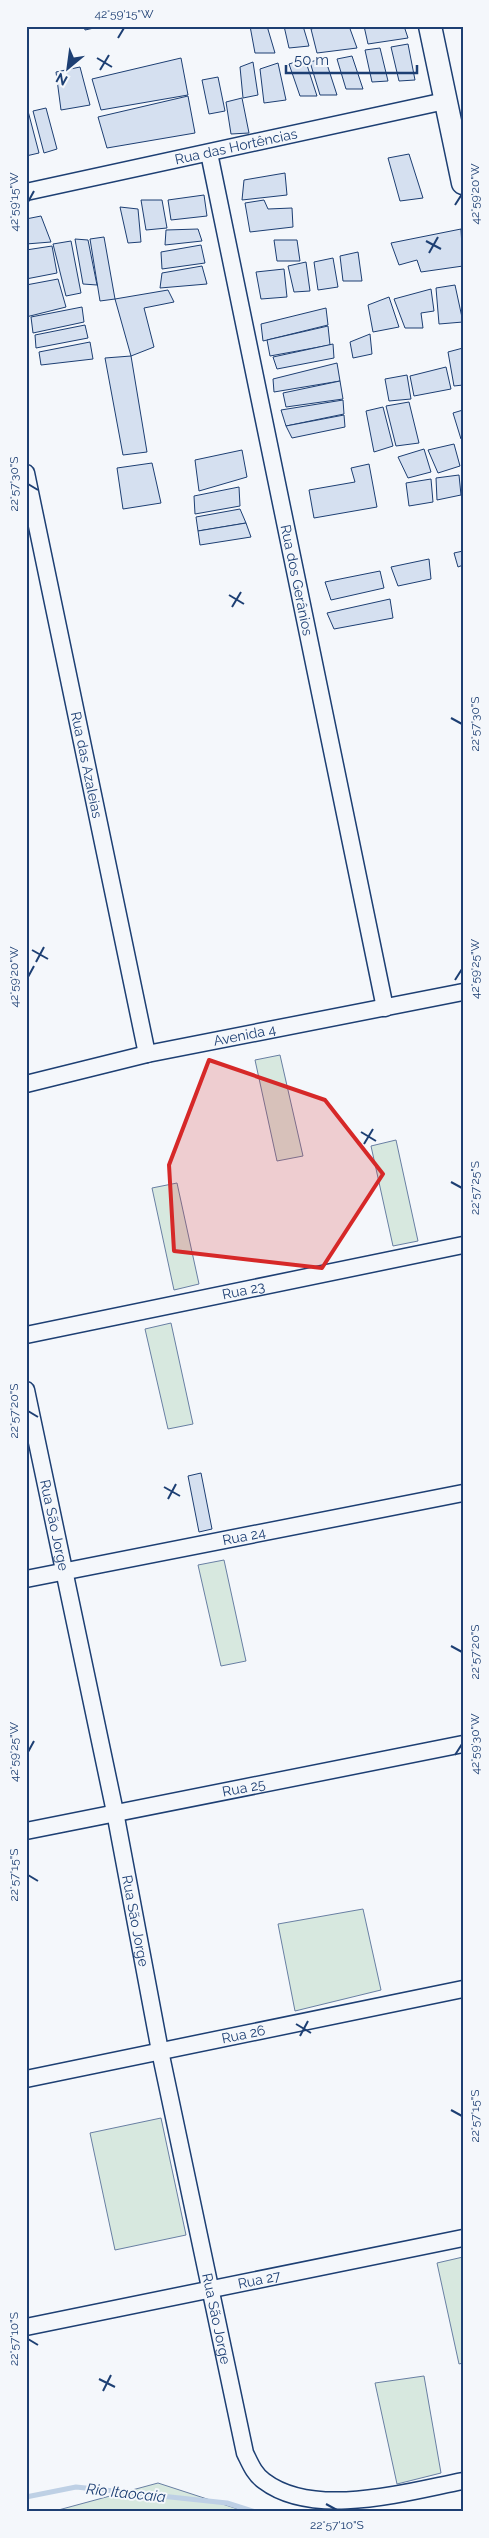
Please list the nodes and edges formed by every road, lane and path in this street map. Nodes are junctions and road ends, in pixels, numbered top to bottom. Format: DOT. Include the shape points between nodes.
graph roads {
  1 [pos="430,26"];
  2 [pos="445,101"];
  3 [pos="458,128"];
  4 [pos="209,153"];
  5 [pos="463,183"];
  6 [pos="26,192"];
  7 [pos="26,473"];
  8 [pos="463,992"];
  9 [pos="385,1008"];
  10 [pos="147,1054"];
  11 [pos="26,1084"];
  12 [pos="463,1245"];
  13 [pos="26,1335"];
  14 [pos="26,1390"];
  15 [pos="463,1493"];
  16 [pos="64,1571"];
  17 [pos="26,1579"];
  18 [pos="463,1744"];
  19 [pos="115,1812"];
  20 [pos="26,1831"];
  21 [pos="463,1989"];
  22 [pos="160,2051"];
  23 [pos="26,2079"];
  24 [pos="463,2238"];
  25 [pos="209,2289"];
  26 [pos="26,2327"];
  27 [pos="463,2481"];
  1 -- 2 [label="street"];
  2 -- 3 [label="street"];
  2 -- 4 [label="street, Rua das Hortências"];
  3 -- 5 [label="street"];
  4 -- 6 [label="street, Rua das Hortências"];
  4 -- 9 [label="street, Rua dos Gerânios"];
  7 -- 10 [label="street, Rua das Azaleias"];
  8 -- 9 [label="street, Avenida 4"];
  9 -- 10 [label="street, Avenida 4"];
  10 -- 11 [label="street, Avenida 4"];
  12 -- 13 [label="street, Rua 23"];
  14 -- 16 [label="street, Rua São Jorge"];
  15 -- 16 [label="street, Rua 24"];
  16 -- 17 [label="street, Rua 24"];
  16 -- 19 [label="street, Rua São Jorge"];
  18 -- 19 [label="street, Rua 25"];
  19 -- 20 [label="street, Rua 25"];
  19 -- 22 [label="street, Rua São Jorge"];
  21 -- 22 [label="street, Rua 26"];
  22 -- 23 [label="street, Rua 26"];
  22 -- 25 [label="street, Rua São Jorge"];
  24 -- 25 [label="street, Rua 27"];
  25 -- 26 [label="street, Rua 27"];
  25 -- 27 [label="street, Rua São Jorge" via="245,2453 252,2469 262,2480 277,2490 303,2497 347,2501"];
}
